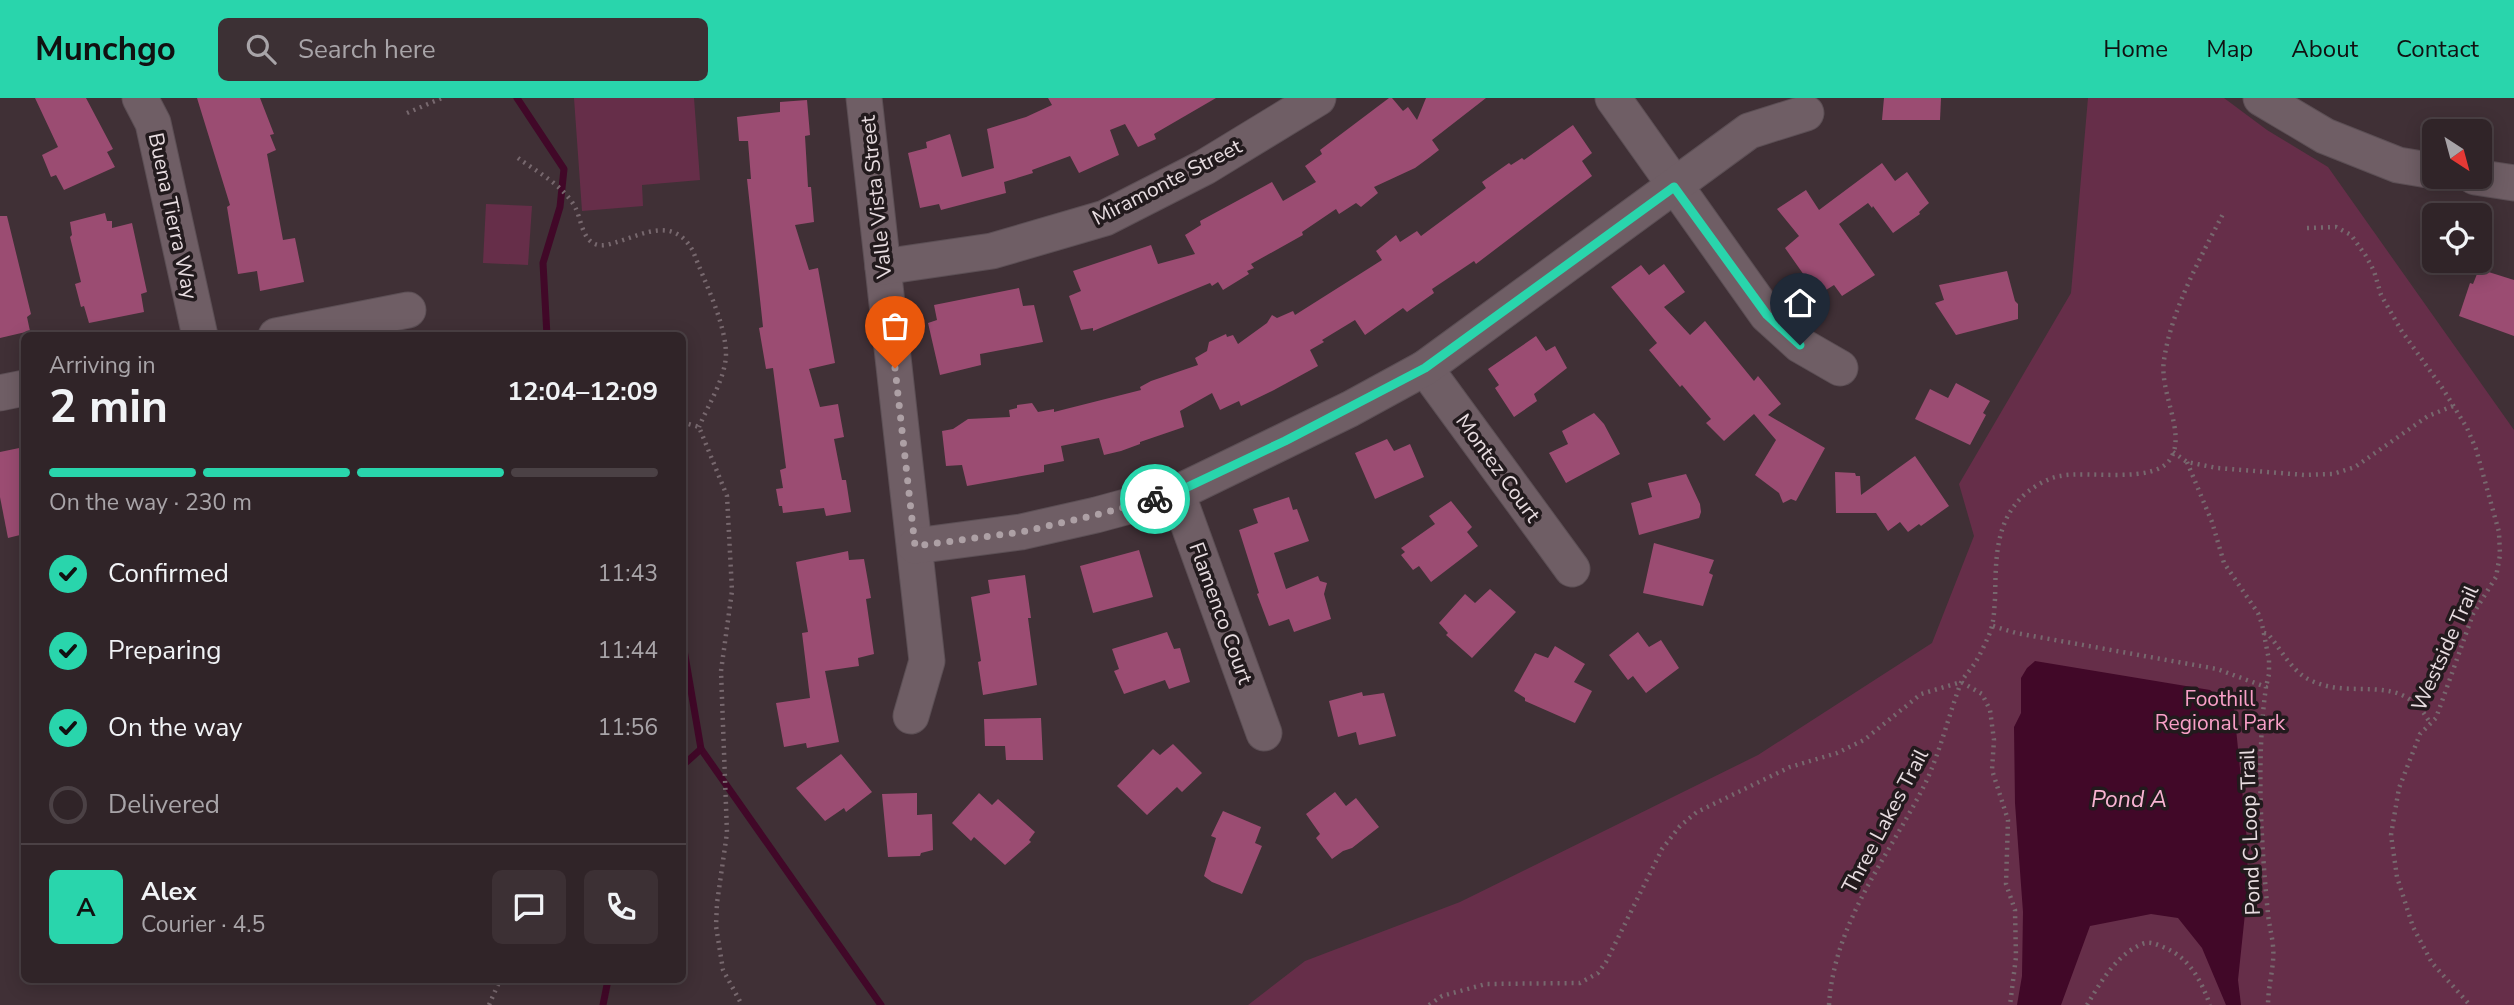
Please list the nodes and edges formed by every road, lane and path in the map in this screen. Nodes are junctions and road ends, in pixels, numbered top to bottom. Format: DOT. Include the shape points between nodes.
graph roads {
  1 [pos="140,98"];
  2 [pos="442,98"];
  3 [pos="864,98"];
  4 [pos="1318,98"];
  5 [pos="1613,98"];
  6 [pos="2261,98"];
  7 [pos="407,113"];
  8 [pos="1805,113"];
  9 [pos="518,158"];
  10 [pos="2422,169"];
  11 [pos="2492,179"];
  12 [pos="2514,183"];
  13 [pos="1674,187"];
  14 [pos="2223,214"];
  15 [pos="2307,228"];
  16 [pos="883,267"];
  17 [pos="408,310"];
  18 [pos="199,332"];
  19 [pos="296,332"];
  20 [pos="1425,368"];
  21 [pos="1840,368"];
  22 [pos="21,389"];
  23 [pos="0,393"];
  24 [pos="2453,406"];
  25 [pos="686,423"];
  26 [pos="699,427"];
  27 [pos="2173,452"];
  28 [pos="2188,462"];
  29 [pos="1177,492"];
  30 [pos="915,546"];
  31 [pos="1572,569"];
  32 [pos="1993,626"];
  33 [pos="2264,633"];
  34 [pos="1961,682"];
  35 [pos="2266,687"];
  36 [pos="911,716"];
  37 [pos="2430,723"];
  38 [pos="1264,733"];
  39 [pos="499,983"];
  40 [pos="489,1005"];
  41 [pos="742,1005"];
  42 [pos="1429,1005"];
  43 [pos="1829,1005"];
  44 [pos="2010,1005"];
  45 [pos="2087,1005"];
  46 [pos="2210,1005"];
  47 [pos="2268,1005"];
  48 [pos="2470,1005"];
  1 -- 18 [label="street, Buena Tierra Way" via="153,123"];
  2 -- 7 [label="path"];
  3 -- 16 [label="street, Valle Vista Street"];
  4 -- 16 [label="street, Miramonte Street" via="1205,167 1105,218 992,251"];
  5 -- 13 [label="street"];
  6 -- 10 [label="street" via="2325,136 2398,165"];
  8 -- 13 [label="street" via="1749,131"];
  9 -- 26 [label="path" via="566,194 588,239 595,244 662,230 687,239 723,332 726,356"];
  11 -- 12 [label="street"];
  13 -- 20 [label="street"];
  13 -- 21 [label="street" via="1767,315 1800,345"];
  14 -- 27 [label="path" via="2192,275 2163,362 2165,394 2175,426"];
  15 -- 24 [label="path, Westside Trail" via="2336,226 2351,236 2374,271 2381,295 2401,330"];
  16 -- 30 [label="street, Valle Vista Street"];
  17 -- 19 [label="street"];
  20 -- 29 [label="street"];
  20 -- 31 [label="street, Montez Court"];
  22 -- 23 [label="street"];
  24 -- 28 [label="path" via="2427,416 2355,467 2333,474 2217,468"];
  24 -- 37 [label="path, Westside Trail" via="2476,449 2499,532 2500,555 2496,577 2473,614 2436,718"];
  25 -- 26 [label="path"];
  26 -- 41 [label="path" via="727,496 732,590 721,671 727,833 716,926 723,970"];
  27 -- 28 [label="path"];
  27 -- 32 [label="path, Three Lakes Trail" via="2170,461 2153,472 2058,476 2020,498 2007,516 1996,553"];
  28 -- 33 [label="path" via="2224,564 2258,613"];
  29 -- 30 [label="street" via="1021,532"];
  29 -- 38 [label="street, Flamenco Court"];
  30 -- 36 [label="street, Valle Vista Street" via="927,661"];
  32 -- 34 [label="path, Three Lakes Trail"];
  32 -- 35 [label="path" via="2217,669"];
  33 -- 35 [label="path, Pond C Loop Trail"];
  33 -- 37 [label="path" via="2307,679 2345,689 2398,692 2423,709"];
  34 -- 42 [label="path" via="1922,694 1864,740 1790,768 1697,812 1662,849 1598,973 1580,983 1486,985 1442,996"];
  34 -- 43 [label="path, Three Lakes Trail" via="1924,785 1853,916 1835,962"];
  34 -- 44 [label="path" via="1982,694 1990,710 1992,770 2008,820 2006,884 2015,910 2016,957"];
  35 -- 47 [label="path, Pond C Loop Trail" via="2263,835 2274,948"];
  37 -- 48 [label="path, Westside Trail" via="2420,734 2399,788 2391,835 2413,927 2432,963"];
  39 -- 40 [label="path"];
  45 -- 46 [label="path" via="2103,978 2129,952 2154,943 2192,966"];
}
